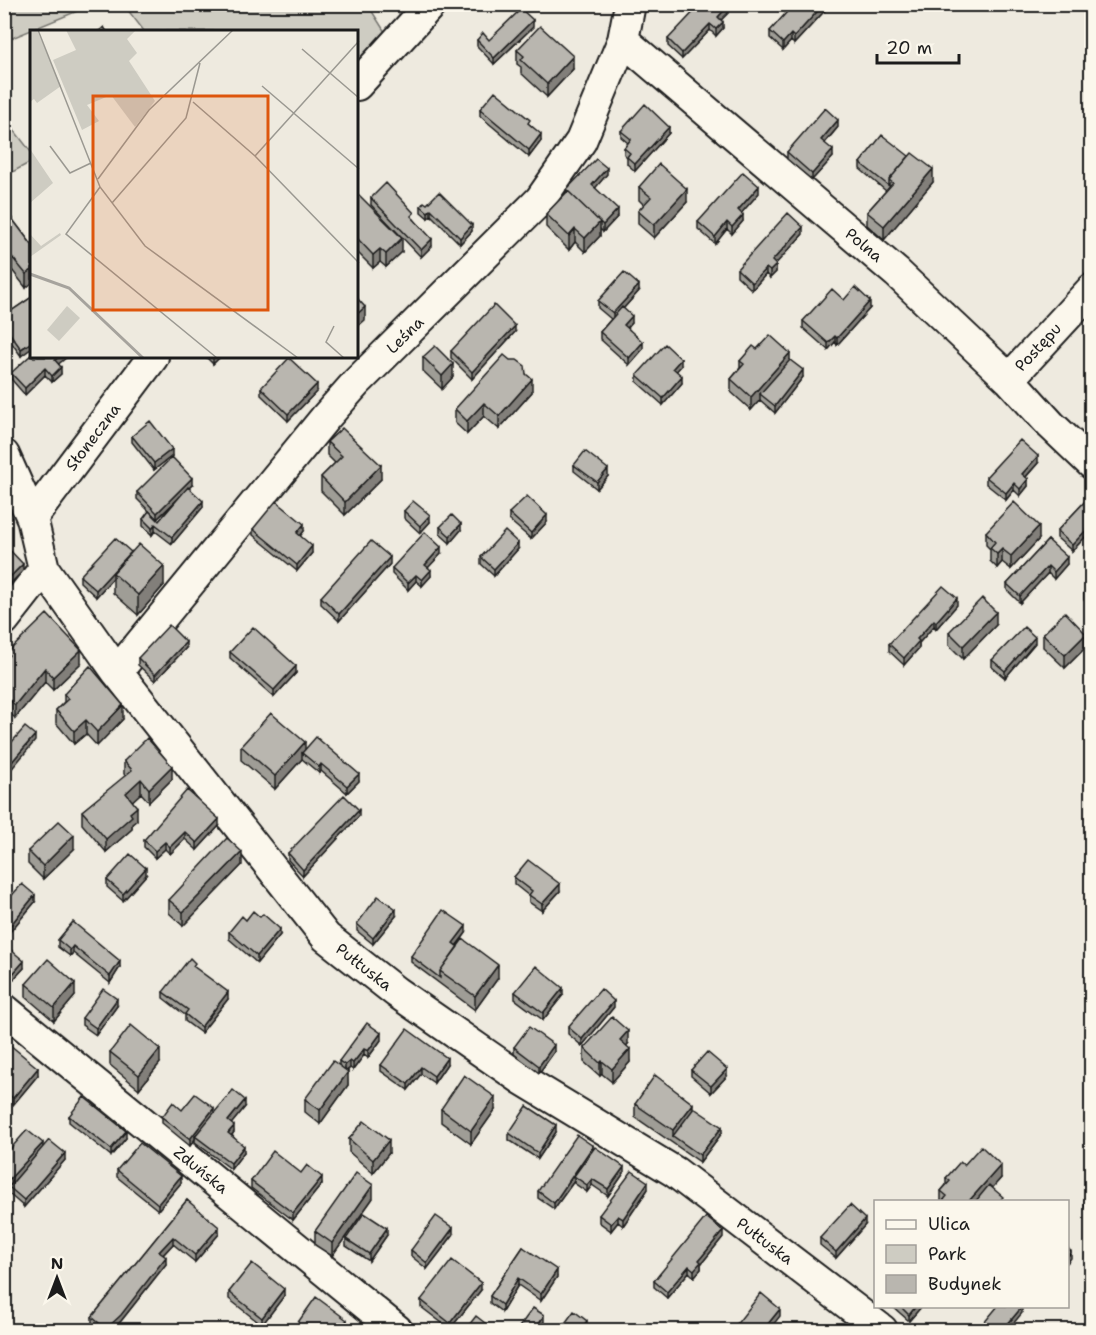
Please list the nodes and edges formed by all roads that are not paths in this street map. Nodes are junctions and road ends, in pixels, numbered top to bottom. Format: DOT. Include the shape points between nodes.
graph roads {
  1 [pos="431,4"];
  2 [pos="630,4"];
  3 [pos="623,40"];
  4 [pos="358,84"];
  5 [pos="1092,290"];
  6 [pos="152,358"];
  7 [pos="1009,379"];
  8 [pos="4,455"];
  9 [pos="1092,464"];
  10 [pos="32,518"];
  11 [pos="44,570"];
  12 [pos="4,620"];
  13 [pos="117,672"];
  14 [pos="4,1009"];
  15 [pos="397,1330"];
  16 [pos="882,1330"];
  1 -- 4 [label="street"];
  2 -- 3 [label="street, Leśna"];
  3 -- 7 [label="street, Polna" via="897,273"];
  3 -- 13 [label="street, Leśna" via="581,141 540,200 356,383"];
  5 -- 7 [label="street, Postępu"];
  6 -- 10 [label="street, Słoneczna"];
  7 -- 9 [label="street, Polna"];
  8 -- 10 [label="street, Pułtuska"];
  10 -- 11 [label="street, Pułtuska"];
  11 -- 12 [label="street"];
  11 -- 13 [label="street, Pułtuska"];
  13 -- 16 [label="street, Pułtuska" via="326,937 396,992 523,1080 675,1172"];
  14 -- 15 [label="street, Zduńska"];
}
